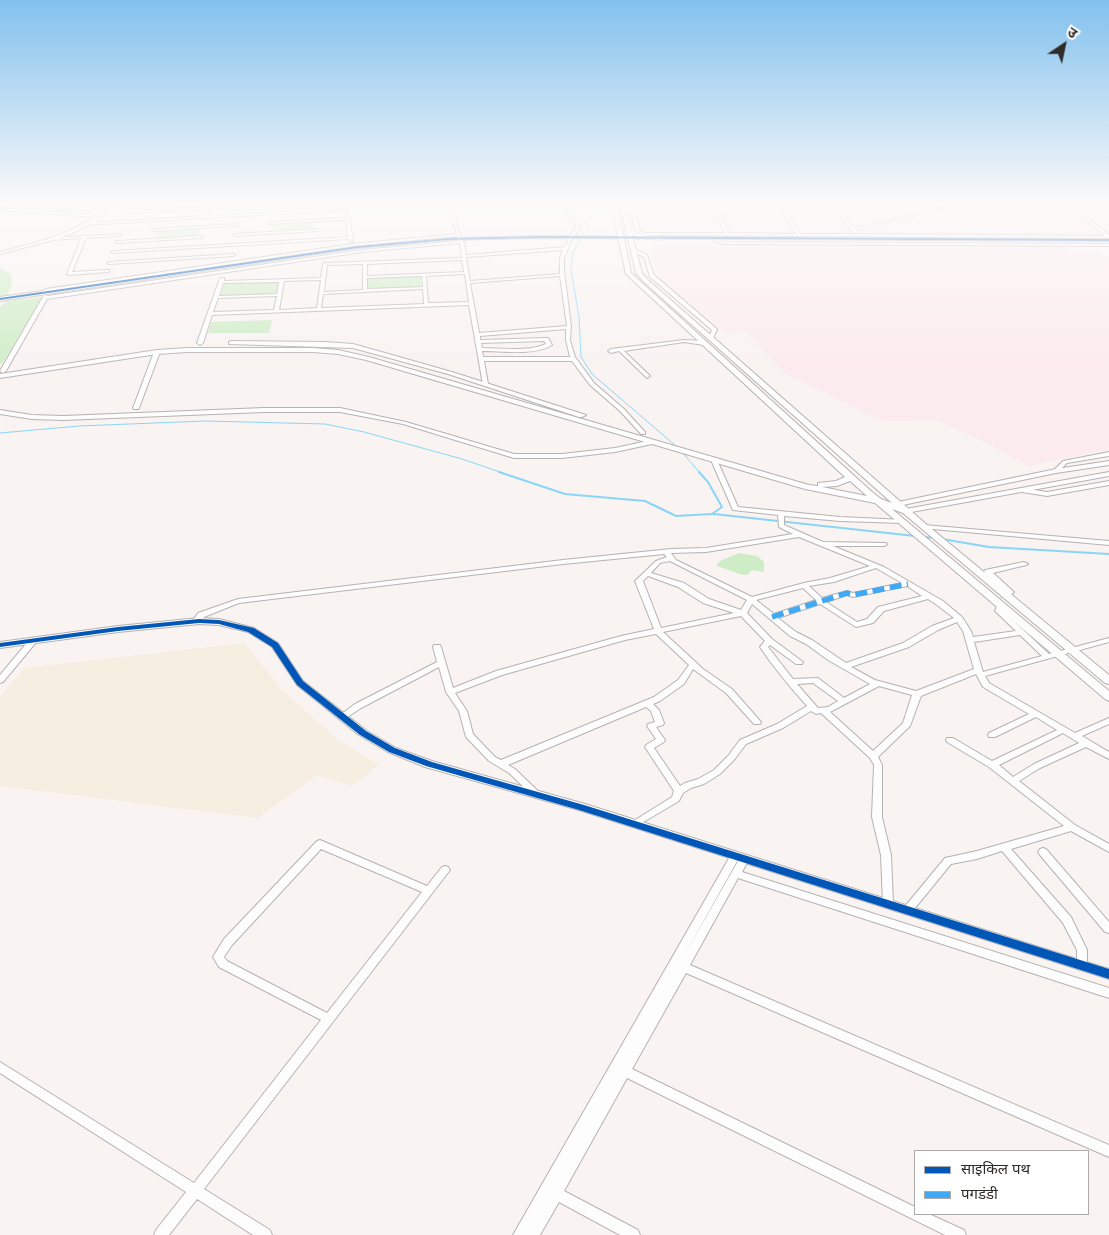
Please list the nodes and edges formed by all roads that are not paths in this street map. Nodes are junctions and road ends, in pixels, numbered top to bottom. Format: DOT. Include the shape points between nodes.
graph roads {
  1 [pos="146,261"];
  2 [pos="74,262"];
  3 [pos="134,262"];
  4 [pos="232,262"];
  5 [pos="253,262"];
  6 [pos="282,262"];
  7 [pos="392,262"];
  8 [pos="465,262"];
  9 [pos="562,262"];
  10 [pos="628,262"];
  11 [pos="635,262"];
  12 [pos="648,262"];
  13 [pos="109,263"];
  14 [pos="365,263"];
  15 [pos="232,265"];
  16 [pos="144,266"];
  17 [pos="107,271"];
  18 [pos="224,271"];
  19 [pos="467,273"];
  20 [pos="424,274"];
  21 [pos="562,275"];
  22 [pos="365,277"];
  23 [pos="323,279"];
  24 [pos="282,280"];
  25 [pos="221,282"];
  26 [pos="468,282"];
  27 [pos="104,283"];
  28 [pos="425,288"];
  29 [pos="364,291"];
  30 [pos="321,293"];
  31 [pos="279,295"];
  32 [pos="45,297"];
  33 [pos="216,297"];
  34 [pos="0,300"];
  35 [pos="472,303"];
  36 [pos="426,304"];
  37 [pos="319,309"];
  38 [pos="276,311"];
  39 [pos="210,314"];
  40 [pos="569,328"];
  41 [pos="478,334"];
  42 [pos="711,337"];
  43 [pos="479,342"];
  44 [pos="200,343"];
  45 [pos="704,343"];
  46 [pos="480,350"];
  47 [pos="620,350"];
  48 [pos="611,351"];
  49 [pos="156,352"];
  50 [pos="482,359"];
  51 [pos="573,359"];
  52 [pos="1,373"];
  53 [pos="647,376"];
  54 [pos="485,384"];
  55 [pos="136,408"];
  56 [pos="0,412"];
  57 [pos="650,438"];
  58 [pos="1109,454"];
  59 [pos="714,460"];
  60 [pos="1109,463"];
  61 [pos="1056,471"];
  62 [pos="1109,474"];
  63 [pos="850,477"];
  64 [pos="822,484"];
  65 [pos="1109,484"];
  66 [pos="1022,490"];
  67 [pos="869,494"];
  68 [pos="877,501"];
  69 [pos="898,504"];
  70 [pos="906,511"];
  71 [pos="781,514"];
  72 [pos="903,521"];
  73 [pos="926,533"];
  74 [pos="800,535"];
  75 [pos="1109,543"];
  76 [pos="821,544"];
  77 [pos="884,544"];
  78 [pos="668,555"];
  79 [pos="1024,564"];
  80 [pos="876,566"];
  81 [pos="647,574"];
  82 [pos="908,584"];
  83 [pos="804,585"];
  84 [pos="928,596"];
  85 [pos="751,598"];
  86 [pos="1003,600"];
  87 [pos="822,602"];
  88 [pos="743,613"];
  89 [pos="772,617"];
  90 [pos="959,619"];
  91 [pos="196,622"];
  92 [pos="659,632"];
  93 [pos="1022,632"];
  94 [pos="34,640"];
  95 [pos="970,640"];
  96 [pos="1109,640"];
  97 [pos="769,641"];
  98 [pos="0,645"];
  99 [pos="437,647"];
  100 [pos="1072,650"];
  101 [pos="1058,653"];
  102 [pos="1047,656"];
  103 [pos="799,662"];
  104 [pos="441,664"];
  105 [pos="693,664"];
  106 [pos="845,666"];
  107 [pos="980,672"];
  108 [pos="0,680"];
  109 [pos="792,682"];
  110 [pos="1109,682"];
  111 [pos="877,684"];
  112 [pos="450,692"];
  113 [pos="917,694"];
  114 [pos="1109,697"];
  115 [pos="844,702"];
  116 [pos="648,703"];
  117 [pos="812,707"];
  118 [pos="824,711"];
  119 [pos="1036,714"];
  120 [pos="343,716"];
  121 [pos="1109,721"];
  122 [pos="757,722"];
  123 [pos="1063,730"];
  124 [pos="992,735"];
  125 [pos="1074,736"];
  126 [pos="950,740"];
  127 [pos="1086,743"];
  128 [pos="873,756"];
  129 [pos="1109,756"];
  130 [pos="501,764"];
  131 [pos="992,765"];
  132 [pos="1013,781"];
  133 [pos="679,791"];
  134 [pos="537,795"];
  135 [pos="635,824"];
  136 [pos="1072,827"];
  137 [pos="1004,847"];
  138 [pos="1109,848"];
  139 [pos="1043,852"];
  140 [pos="739,857"];
  141 [pos="445,870"];
  142 [pos="736,874"];
  143 [pos="429,891"];
  144 [pos="888,904"];
  145 [pos="907,910"];
  146 [pos="1109,929"];
  147 [pos="679,965"];
  148 [pos="1082,966"];
  149 [pos="1109,974"];
  150 [pos="1109,994"];
  151 [pos="329,1019"];
  152 [pos="0,1067"];
  153 [pos="620,1069"];
  154 [pos="1109,1151"];
  155 [pos="196,1191"];
  156 [pos="552,1191"];
  157 [pos="914,1213"];
  158 [pos="918,1215"];
  159 [pos="162,1235"];
  160 [pos="265,1235"];
  161 [pos="520,1235"];
  162 [pos="533,1235"];
  163 [pos="632,1235"];
  164 [pos="959,1235"];
  1 -- 16 [label="street"];
  2 -- 17 [label="street" via="69,274"];
  3 -- 13 [label="street"];
  4 -- 15 [label="street"];
  5 -- 15 [label="street"];
  6 -- 18 [label="street"];
  7 -- 14 [label="street"];
  8 -- 19 [label="street"];
  9 -- 21 [label="street"];
  10 -- 45 [label="main road" via="628,273"];
  11 -- 42 [label="main road" via="638,273"];
  12 -- 42 [label="street" via="652,276 715,330"];
  13 -- 17 [label="street"];
  14 -- 22 [label="street"];
  14 -- 23 [label="street" via="325,264"];
  15 -- 27 [label="street"];
  17 -- 27 [label="street"];
  18 -- 25 [label="street"];
  18 -- 32 [label="street"];
  19 -- 20 [label="street"];
  19 -- 26 [label="street"];
  20 -- 22 [label="street"];
  20 -- 28 [label="street"];
  21 -- 26 [label="street"];
  21 -- 40 [label="street"];
  22 -- 29 [label="street"];
  23 -- 24 [label="street"];
  23 -- 30 [label="street"];
  24 -- 25 [label="street"];
  24 -- 31 [label="street"];
  25 -- 33 [label="street"];
  26 -- 35 [label="street"];
  27 -- 34 [label="street"];
  28 -- 29 [label="street"];
  28 -- 36 [label="street"];
  29 -- 30 [label="street"];
  30 -- 37 [label="street"];
  31 -- 33 [label="street"];
  31 -- 38 [label="street"];
  32 -- 34 [label="street"];
  32 -- 52 [label="street"];
  33 -- 39 [label="street"];
  35 -- 36 [label="street"];
  35 -- 41 [label="street"];
  36 -- 37 [label="street"];
  37 -- 38 [label="street"];
  38 -- 39 [label="street"];
  39 -- 44 [label="street"];
  40 -- 41 [label="street"];
  40 -- 51 [label="street" via="568,340"];
  41 -- 43 [label="street"];
  42 -- 69 [label="main road"];
  43 -- 46 [label="street"];
  43 -- 46 [label="street" via="546,339 549,345"];
  44 -- 52 [label="main road" via="150,348"];
  44 -- 54 [label="main road" via="353,346"];
  45 -- 47 [label="street" via="684,341"];
  45 -- 63 [label="main road"];
  46 -- 50 [label="street"];
  47 -- 48 [label="street"];
  47 -- 53 [label="street"];
  49 -- 52 [label="main road"];
  49 -- 55 [label="street"];
  49 -- 57 [label="main road" via="338,352"];
  50 -- 51 [label="street"];
  50 -- 54 [label="street"];
  51 -- 57 [label="street" via="592,384"];
  54 -- 57 [label="main road"];
  56 -- 57 [label="street" via="63,418 340,410 404,423 514,456 562,456 615,450"];
  57 -- 59 [label="main road"];
  57 -- 64 [label="main road"];
  58 -- 61 [label="street" via="1065,462"];
  59 -- 68 [label="main road" via="808,487"];
  59 -- 71 [label="street" via="735,509"];
  60 -- 61 [label="street"];
  61 -- 69 [label="street"];
  62 -- 66 [label="street"];
  63 -- 64 [label="main road" via="837,484"];
  63 -- 67 [label="main road"];
  64 -- 67 [label="main road"];
  65 -- 66 [label="street" via="1047,494"];
  66 -- 70 [label="street"];
  67 -- 68 [label="main road"];
  67 -- 69 [label="main road"];
  68 -- 70 [label="main road"];
  68 -- 72 [label="main road"];
  69 -- 70 [label="main road"];
  70 -- 73 [label="main road"];
  71 -- 72 [label="street"];
  71 -- 74 [label="street" via="781,526"];
  72 -- 73 [label="main road"];
  73 -- 75 [label="street"];
  73 -- 86 [label="main road"];
  73 -- 86 [label="main road" via="943,543"];
  74 -- 76 [label="street"];
  74 -- 78 [label="street"];
  76 -- 77 [label="street"];
  76 -- 80 [label="street"];
  78 -- 81 [label="street"];
  78 -- 85 [label="street" via="697,574"];
  78 -- 91 [label="street" via="238,602 201,615"];
  79 -- 86 [label="street" via="988,572 1010,592"];
  80 -- 82 [label="street"];
  80 -- 83 [label="street"];
  81 -- 88 [label="street" via="680,585 706,601"];
  81 -- 92 [label="street" via="639,581"];
  82 -- 84 [label="street"];
  82 -- 87 [label="street" via="852,595 847,593"];
  83 -- 85 [label="street"];
  83 -- 87 [label="street"];
  84 -- 87 [label="street" via="881,609 870,621 856,625"];
  84 -- 90 [label="street"];
  85 -- 88 [label="street"];
  85 -- 89 [label="street"];
  86 -- 93 [label="street" via="1000,611"];
  86 -- 100 [label="main road"];
  86 -- 101 [label="main road"];
  87 -- 89 [label="street"];
  88 -- 92 [label="street"];
  88 -- 97 [label="street"];
  89 -- 106 [label="street"];
  90 -- 95 [label="street"];
  90 -- 106 [label="street" via="906,645"];
  91 -- 94 [label="street"];
  91 -- 120 [label="street" via="219,622 258,634 275,645 300,683"];
  92 -- 105 [label="street"];
  92 -- 112 [label="street" via="624,638 499,673"];
  93 -- 95 [label="street"];
  93 -- 102 [label="street"];
  94 -- 98 [label="street"];
  94 -- 108 [label="street"];
  95 -- 107 [label="street"];
  96 -- 100 [label="street"];
  97 -- 103 [label="street"];
  97 -- 109 [label="street" via="764,647"];
  99 -- 104 [label="street"];
  100 -- 101 [label="street"];
  100 -- 110 [label="main road"];
  101 -- 102 [label="street"];
  101 -- 114 [label="main road"];
  102 -- 107 [label="street"];
  104 -- 112 [label="street"];
  104 -- 120 [label="street"];
  105 -- 116 [label="street" via="673,689"];
  105 -- 122 [label="street" via="729,692"];
  106 -- 111 [label="street"];
  107 -- 113 [label="street"];
  107 -- 119 [label="street" via="986,685"];
  109 -- 115 [label="street" via="816,680"];
  109 -- 117 [label="street"];
  111 -- 113 [label="street"];
  111 -- 115 [label="street"];
  112 -- 130 [label="street" via="463,711 469,735"];
  113 -- 128 [label="street" via="907,724"];
  115 -- 118 [label="street"];
  116 -- 130 [label="street"];
  116 -- 133 [label="street" via="660,723 651,726 660,740 649,747"];
  117 -- 118 [label="street" via="816,711"];
  117 -- 133 [label="street" via="780,726 742,742 732,758 716,772"];
  118 -- 128 [label="street"];
  119 -- 123 [label="street"];
  119 -- 124 [label="street"];
  120 -- 134 [label="street" via="363,733 392,750"];
  121 -- 125 [label="street"];
  123 -- 125 [label="street"];
  123 -- 131 [label="street"];
  125 -- 127 [label="street"];
  126 -- 131 [label="street"];
  127 -- 129 [label="street"];
  127 -- 132 [label="street"];
  128 -- 144 [label="street" via="878,765 877,817 886,855"];
  130 -- 134 [label="street"];
  131 -- 132 [label="street"];
  132 -- 136 [label="street"];
  133 -- 135 [label="street" via="676,799"];
  134 -- 135 [label="street"];
  135 -- 140 [label="street"];
  136 -- 137 [label="street"];
  136 -- 138 [label="street"];
  137 -- 145 [label="street" via="948,861"];
  137 -- 148 [label="street" via="1067,920 1082,950"];
  139 -- 146 [label="street"];
  140 -- 142 [label="street"];
  140 -- 144 [label="street"];
  140 -- 147 [label="street"];
  141 -- 143 [label="street"];
  142 -- 147 [label="street"];
  142 -- 150 [label="street"];
  143 -- 151 [label="street"];
  143 -- 151 [label="street" via="320,844 228,942 218,957 223,964"];
  144 -- 145 [label="street"];
  145 -- 148 [label="street"];
  147 -- 153 [label="street"];
  147 -- 154 [label="street"];
  148 -- 149 [label="street"];
  151 -- 155 [label="street"];
  152 -- 155 [label="street"];
  153 -- 156 [label="street"];
  153 -- 157 [label="street"];
  155 -- 159 [label="street"];
  155 -- 160 [label="street"];
  156 -- 161 [label="street"];
  156 -- 162 [label="street"];
  156 -- 163 [label="street"];
  158 -- 164 [label="street"];
}
